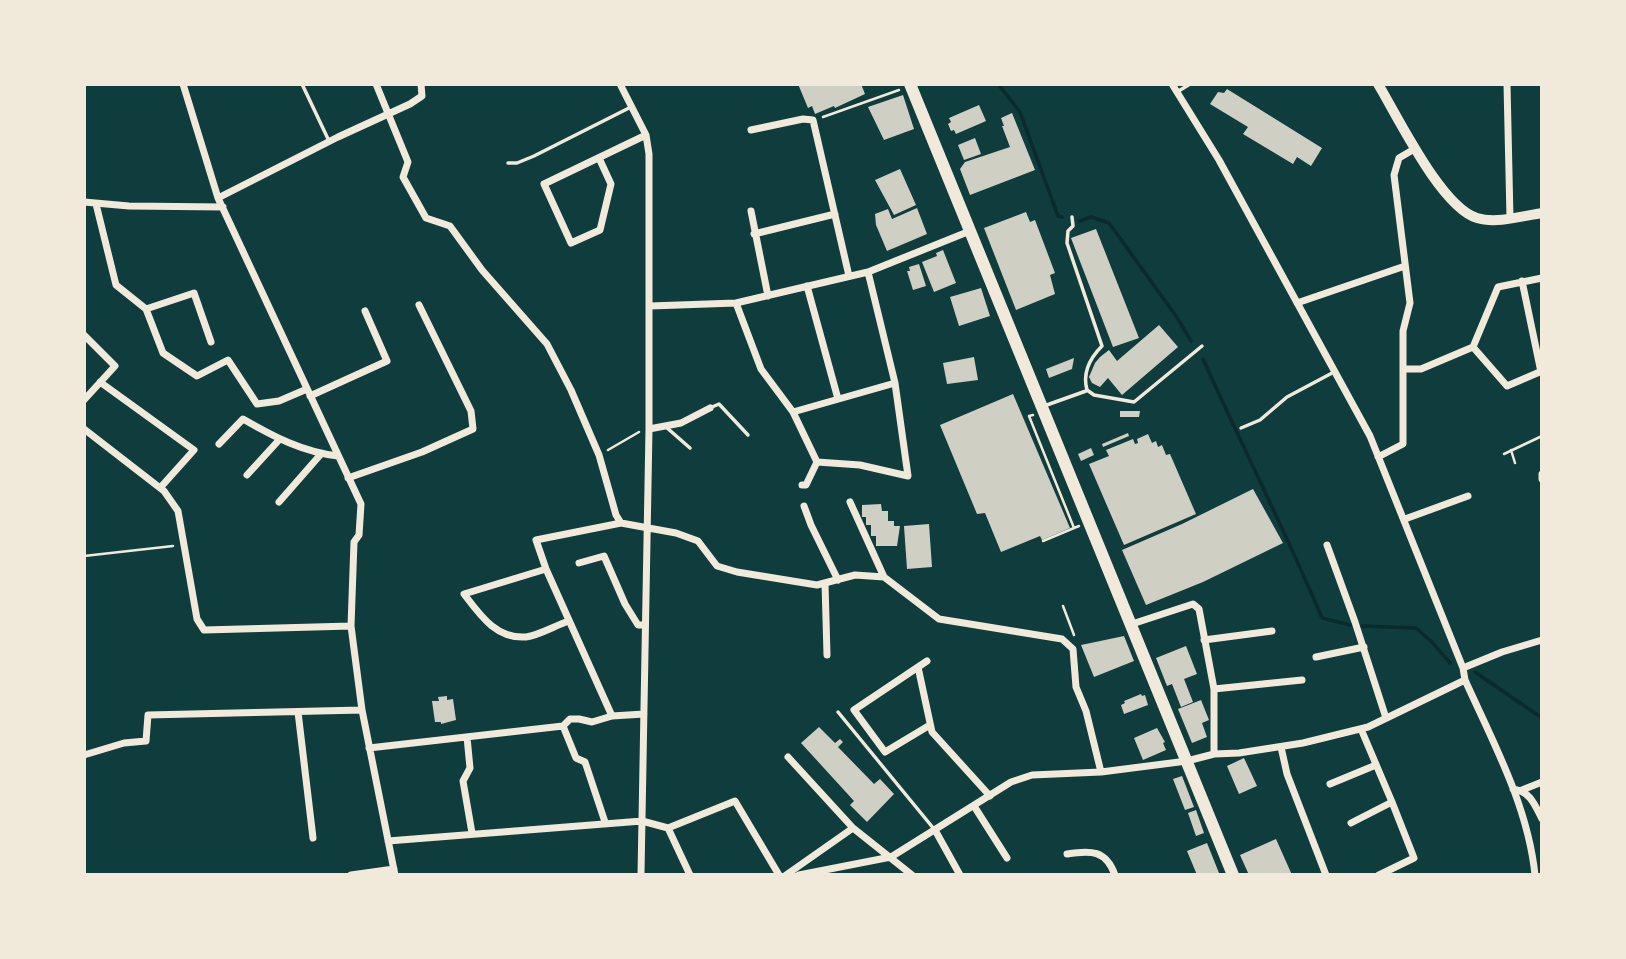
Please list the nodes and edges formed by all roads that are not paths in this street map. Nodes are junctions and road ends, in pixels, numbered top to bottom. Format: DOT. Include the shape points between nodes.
graph roads {
  1 [pos="183,84"];
  2 [pos="302,84"];
  3 [pos="376,84"];
  4 [pos="421,84"];
  5 [pos="620,84"];
  6 [pos="1172,84"];
  7 [pos="1190,84"];
  8 [pos="1378,84"];
  9 [pos="1507,84"];
  10 [pos="910,85"];
  11 [pos="1177,92"];
  12 [pos="631,107"];
  13 [pos="390,114"];
  14 [pos="751,130"];
  15 [pos="646,135"];
  16 [pos="329,141"];
  17 [pos="1416,148"];
  18 [pos="599,158"];
  19 [pos="508,163"];
  20 [pos="218,198"];
  21 [pos="84,202"];
  22 [pos="96,204"];
  23 [pos="223,207"];
  24 [pos="751,211"];
  25 [pos="1542,213"];
  26 [pos="835,214"];
  27 [pos="1072,217"];
  28 [pos="1510,218"];
  29 [pos="971,231"];
  30 [pos="754,233"];
  31 [pos="1405,266"];
  32 [pos="868,272"];
  33 [pos="849,276"];
  34 [pos="1542,278"];
  35 [pos="1522,281"];
  36 [pos="807,286"];
  37 [pos="768,296"];
  38 [pos="736,303"];
  39 [pos="1297,303"];
  40 [pos="419,305"];
  41 [pos="650,306"];
  42 [pos="146,309"];
  43 [pos="365,311"];
  44 [pos="84,335"];
  45 [pos="211,342"];
  46 [pos="1202,346"];
  47 [pos="1473,347"];
  48 [pos="1403,369"];
  49 [pos="1334,372"];
  50 [pos="1541,372"];
  51 [pos="100,382"];
  52 [pos="895,383"];
  53 [pos="1087,390"];
  54 [pos="308,393"];
  55 [pos="838,399"];
  56 [pos="84,400"];
  57 [pos="710,408"];
  58 [pos="1039,410"];
  59 [pos="793,412"];
  60 [pos="666,427"];
  61 [pos="1241,428"];
  62 [pos="84,429"];
  63 [pos="649,429"];
  64 [pos="748,435"];
  65 [pos="279,440"];
  66 [pos="219,444"];
  67 [pos="690,448"];
  68 [pos="321,454"];
  69 [pos="338,457"];
  70 [pos="1378,457"];
  71 [pos="817,462"];
  72 [pos="1542,474"];
  73 [pos="247,475"];
  74 [pos="348,478"];
  75 [pos="1542,479"];
  76 [pos="802,485"];
  77 [pos="160,488"];
  78 [pos="1468,496"];
  79 [pos="279,502"];
  80 [pos="850,502"];
  81 [pos="804,506"];
  82 [pos="1405,519"];
  83 [pos="621,523"];
  84 [pos="647,528"];
  85 [pos="1327,545"];
  86 [pos="579,563"];
  87 [pos="546,569"];
  88 [pos="884,577"];
  89 [pos="838,580"];
  90 [pos="825,583"];
  91 [pos="569,621"];
  92 [pos="1132,624"];
  93 [pos="645,625"];
  94 [pos="351,626"];
  95 [pos="1272,631"];
  96 [pos="1204,640"];
  97 [pos="1542,640"];
  98 [pos="1364,648"];
  99 [pos="827,655"];
  100 [pos="1316,657"];
  101 [pos="927,661"];
  102 [pos="918,667"];
  103 [pos="1463,668"];
  104 [pos="1302,680"];
  105 [pos="1465,680"];
  106 [pos="1214,689"];
  107 [pos="362,710"];
  108 [pos="298,712"];
  109 [pos="838,712"];
  110 [pos="644,714"];
  111 [pos="612,716"];
  112 [pos="1386,718"];
  113 [pos="930,725"];
  114 [pos="563,726"];
  115 [pos="1361,729"];
  116 [pos="467,737"];
  117 [pos="369,747"];
  118 [pos="1281,747"];
  119 [pos="1214,754"];
  120 [pos="84,755"];
  121 [pos="788,757"];
  122 [pos="1187,761"];
  123 [pos="1376,765"];
  124 [pos="1101,772"];
  125 [pos="1542,782"];
  126 [pos="1330,784"];
  127 [pos="1513,789"];
  128 [pos="1522,790"];
  129 [pos="990,796"];
  130 [pos="1392,802"];
  131 [pos="974,806"];
  132 [pos="1542,819"];
  133 [pos="642,821"];
  134 [pos="606,822"];
  135 [pos="1350,824"];
  136 [pos="668,828"];
  137 [pos="853,828"];
  138 [pos="934,830"];
  139 [pos="472,833"];
  140 [pos="313,838"];
  141 [pos="388,841"];
  142 [pos="1067,854"];
  143 [pos="891,857"];
  144 [pos="1007,858"];
  145 [pos="394,872"];
  146 [pos="351,875"];
  147 [pos="642,875"];
  148 [pos="690,875"];
  149 [pos="779,875"];
  150 [pos="786,875"];
  151 [pos="799,875"];
  152 [pos="912,875"];
  153 [pos="960,875"];
  154 [pos="1115,875"];
  155 [pos="1233,875"];
  156 [pos="1326,875"];
  157 [pos="1379,875"];
  158 [pos="1535,875"];
  1 -- 20 [label="street"];
  2 -- 16 [label="lane"];
  3 -- 13 [label="street"];
  4 -- 13 [label="street" via="422,96"];
  5 -- 12 [label="street"];
  6 -- 11 [label="street"];
  7 -- 11 [label="lane"];
  8 -- 17 [label="street"];
  9 -- 28 [label="street"];
  10 -- 29 [label="highway"];
  11 -- 39 [label="street"];
  12 -- 15 [label="street"];
  12 -- 19 [label="lane" via="534,156"];
  13 -- 16 [label="street"];
  13 -- 83 [label="street" via="408,162 403,177 426,218 450,226 547,344 599,455"];
  14 -- 26 [label="street" via="813,120"];
  15 -- 18 [label="street"];
  15 -- 41 [label="street"];
  16 -- 20 [label="street"];
  17 -- 28 [label="street" via="1445,193 1465,212 1479,219"];
  17 -- 31 [label="street" via="1399,158 1394,175"];
  18 -- 18 [label="street" via="544,184 571,243 600,230 611,184"];
  20 -- 23 [label="street"];
  21 -- 22 [label="street"];
  22 -- 23 [label="street"];
  22 -- 42 [label="street" via="116,285"];
  23 -- 54 [label="street"];
  24 -- 30 [label="street"];
  25 -- 28 [label="street"];
  26 -- 30 [label="street"];
  26 -- 33 [label="street"];
  27 -- 53 [label="lane" via="1067,243 1102,345 1088,364"];
  29 -- 32 [label="street"];
  29 -- 58 [label="highway"];
  30 -- 37 [label="street"];
  31 -- 39 [label="street"];
  31 -- 48 [label="street" via="1410,303 1403,331"];
  32 -- 33 [label="street"];
  32 -- 52 [label="street"];
  33 -- 36 [label="street"];
  34 -- 35 [label="street"];
  35 -- 47 [label="street" via="1498,286"];
  35 -- 50 [label="street"];
  36 -- 37 [label="street"];
  36 -- 55 [label="street"];
  37 -- 38 [label="street"];
  38 -- 41 [label="street"];
  38 -- 59 [label="street" via="761,369"];
  39 -- 49 [label="street"];
  40 -- 74 [label="street" via="471,411 473,429"];
  41 -- 63 [label="street"];
  42 -- 45 [label="street" via="194,293"];
  42 -- 54 [label="street" via="163,353 197,376 228,360 257,404"];
  43 -- 54 [label="street" via="387,360"];
  44 -- 51 [label="street" via="115,366"];
  46 -- 53 [label="lane" via="1134,402"];
  47 -- 48 [label="street" via="1421,369"];
  47 -- 50 [label="street" via="1507,386"];
  48 -- 70 [label="street" via="1404,444"];
  49 -- 61 [label="lane"];
  49 -- 70 [label="street"];
  51 -- 56 [label="street"];
  51 -- 77 [label="street" via="194,450"];
  52 -- 55 [label="street"];
  52 -- 71 [label="street" via="908,476 860,465"];
  53 -- 58 [label="lane"];
  54 -- 69 [label="street"];
  55 -- 59 [label="street"];
  57 -- 60 [label="street"];
  57 -- 64 [label="lane" via="719,404"];
  58 -- 92 [label="highway"];
  59 -- 71 [label="street"];
  60 -- 63 [label="street"];
  60 -- 67 [label="lane"];
  62 -- 77 [label="street"];
  63 -- 84 [label="street"];
  65 -- 66 [label="street" via="243,419"];
  65 -- 68 [label="street"];
  65 -- 73 [label="street"];
  68 -- 69 [label="street"];
  68 -- 79 [label="street"];
  69 -- 74 [label="street"];
  70 -- 82 [label="street"];
  71 -- 76 [label="street" via="807,485"];
  72 -- 75 [label="street"];
  74 -- 94 [label="street" via="361,504 359,535 354,542"];
  77 -- 94 [label="street" via="177,511 197,619 204,630"];
  78 -- 82 [label="street"];
  80 -- 88 [label="street"];
  81 -- 89 [label="street"];
  82 -- 103 [label="street"];
  83 -- 84 [label="street"];
  83 -- 87 [label="street" via="536,540"];
  84 -- 90 [label="street" via="698,541 717,566"];
  84 -- 93 [label="street"];
  85 -- 98 [label="street"];
  86 -- 93 [label="street" via="604,556 625,604 638,625"];
  87 -- 91 [label="street"];
  87 -- 91 [label="street" via="464,594 485,622 503,633 527,636"];
  88 -- 89 [label="street" via="855,575"];
  88 -- 124 [label="street" via="939,619 1062,639 1073,649 1076,687"];
  89 -- 90 [label="street"];
  90 -- 99 [label="street"];
  91 -- 111 [label="street"];
  92 -- 96 [label="street" via="1193,604 1199,609"];
  92 -- 122 [label="highway"];
  93 -- 110 [label="street"];
  94 -- 107 [label="street"];
  95 -- 96 [label="street"];
  96 -- 106 [label="street"];
  97 -- 103 [label="street"];
  98 -- 100 [label="street"];
  98 -- 112 [label="street"];
  101 -- 102 [label="street"];
  102 -- 113 [label="street"];
  102 -- 113 [label="street" via="854,710 885,752"];
  103 -- 105 [label="street"];
  104 -- 106 [label="street"];
  105 -- 112 [label="street"];
  105 -- 127 [label="street"];
  106 -- 119 [label="street"];
  107 -- 108 [label="street"];
  107 -- 117 [label="street"];
  108 -- 120 [label="street" via="148,715 146,741"];
  108 -- 140 [label="street"];
  109 -- 138 [label="lane"];
  110 -- 111 [label="street"];
  110 -- 133 [label="street"];
  111 -- 114 [label="street" via="592,722 570,719"];
  112 -- 115 [label="street"];
  113 -- 129 [label="street" via="932,733"];
  114 -- 116 [label="street"];
  114 -- 134 [label="street" via="576,758 585,762"];
  115 -- 118 [label="street"];
  115 -- 123 [label="street"];
  116 -- 117 [label="street"];
  116 -- 139 [label="street" via="470,768 463,781"];
  117 -- 141 [label="street"];
  118 -- 119 [label="street"];
  118 -- 156 [label="street"];
  119 -- 122 [label="street"];
  121 -- 137 [label="street"];
  122 -- 124 [label="street"];
  122 -- 155 [label="highway"];
  123 -- 126 [label="street"];
  123 -- 130 [label="street"];
  124 -- 129 [label="street" via="1032,775"];
  125 -- 128 [label="street"];
  127 -- 128 [label="street"];
  127 -- 158 [label="street"];
  128 -- 132 [label="street"];
  129 -- 131 [label="street"];
  130 -- 135 [label="street"];
  130 -- 157 [label="street" via="1414,858"];
  131 -- 138 [label="street"];
  131 -- 144 [label="street"];
  133 -- 134 [label="street"];
  133 -- 136 [label="street"];
  133 -- 147 [label="street"];
  134 -- 139 [label="street"];
  136 -- 148 [label="street"];
  136 -- 149 [label="street" via="735,801"];
  137 -- 143 [label="street"];
  137 -- 150 [label="street"];
  138 -- 143 [label="street"];
  138 -- 153 [label="street"];
  139 -- 141 [label="street"];
  141 -- 145 [label="street"];
  142 -- 154 [label="street" via="1096,852 1111,863"];
  143 -- 151 [label="street"];
  143 -- 152 [label="street"];
  145 -- 146 [label="street"];
}
